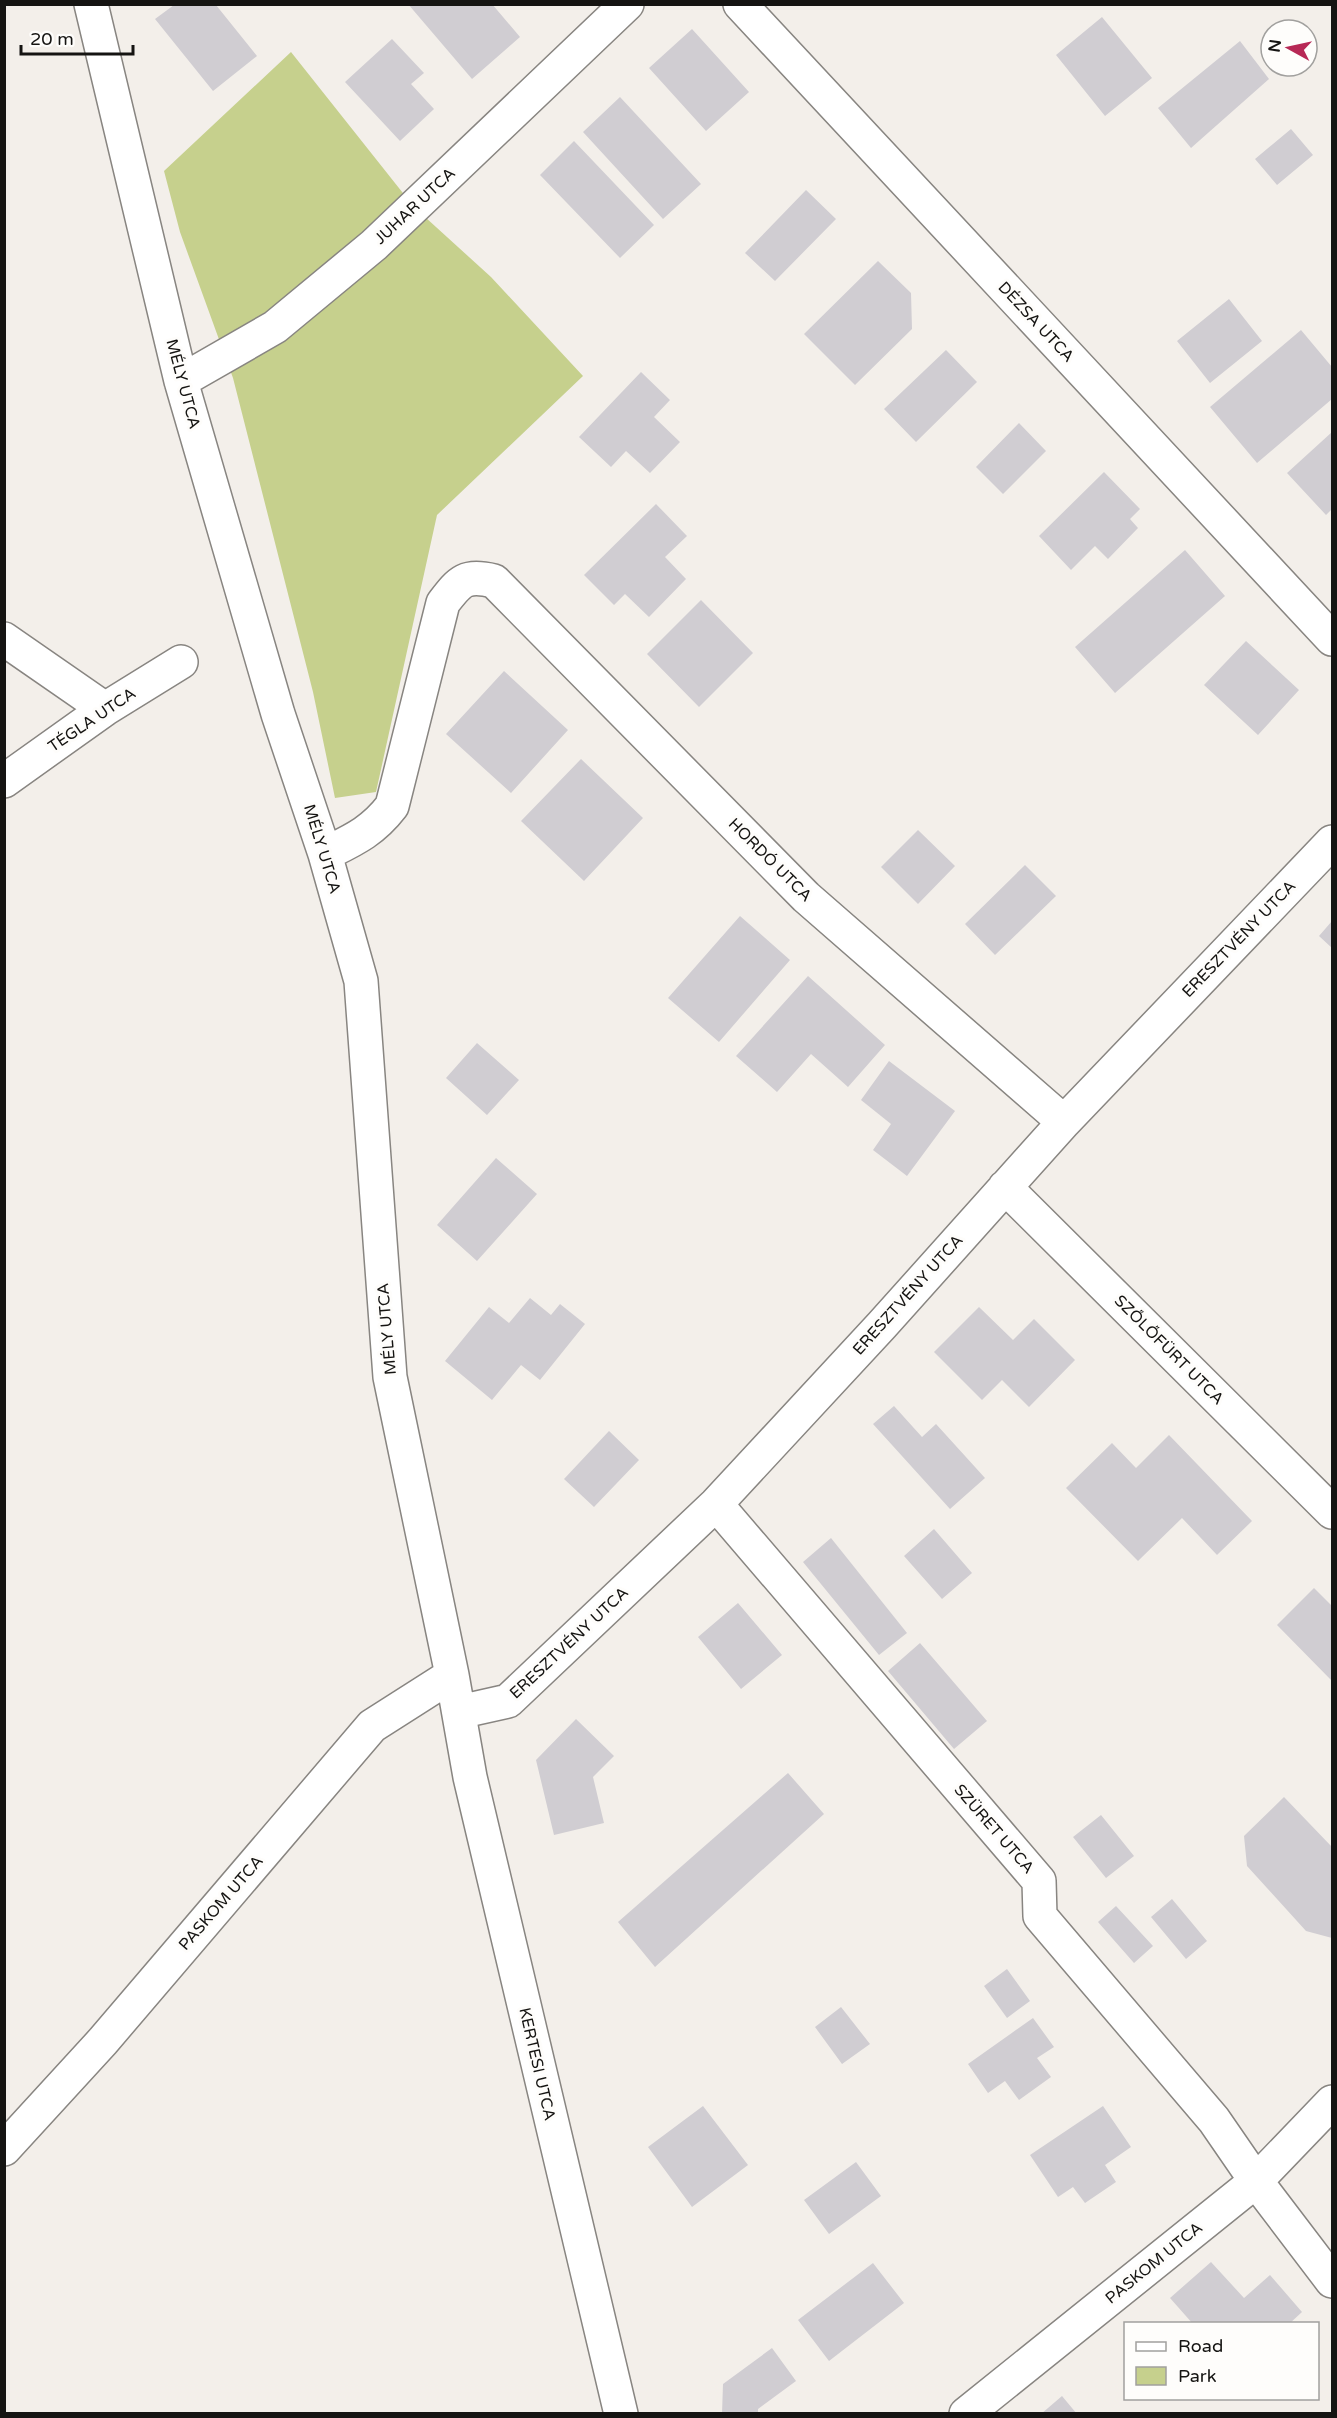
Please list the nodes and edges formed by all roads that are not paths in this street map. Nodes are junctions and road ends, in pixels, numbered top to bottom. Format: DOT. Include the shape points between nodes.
graph roads {
  1 [pos="91,4"];
  2 [pos="627,4"];
  3 [pos="740,4"];
  4 [pos="181,381"];
  5 [pos="4,639"];
  6 [pos="1332,639"];
  7 [pos="181,662"];
  8 [pos="105,709"];
  9 [pos="4,781"];
  10 [pos="1332,842"];
  11 [pos="325,854"];
  12 [pos="1064,1122"];
  13 [pos="1005,1187"];
  14 [pos="716,1504"];
  15 [pos="1332,1512"];
  16 [pos="452,1675"];
  17 [pos="459,1712"];
  18 [pos="1332,2102"];
  19 [pos="4,2149"];
  20 [pos="1256,2181"];
  21 [pos="1332,2281"];
  22 [pos="621,2414"];
  23 [pos="966,2414"];
  1 -- 4 [label="street, MÉLY UTCA"];
  2 -- 4 [label="street, JUHAR UTCA" via="374,245 275,327"];
  3 -- 6 [label="street, DÉZSA UTCA"];
  4 -- 11 [label="street, MÉLY UTCA" via="278,714"];
  5 -- 8 [label="street"];
  7 -- 8 [label="street, TÉGLA UTCA"];
  8 -- 9 [label="street, TÉGLA UTCA"];
  10 -- 12 [label="street, ERESZTVÉNY UTCA"];
  11 -- 12 [label="street, HORDÓ UTCA" via="364,834 392,806 443,603 459,582 477,577 494,581 806,897"];
  11 -- 16 [label="street, MÉLY UTCA" via="361,981 390,1377"];
  12 -- 13 [label="street, ERESZTVÉNY UTCA"];
  13 -- 14 [label="street, ERESZTVÉNY UTCA"];
  13 -- 15 [label="street, SZŐLŐFÜRT UTCA"];
  14 -- 17 [label="street, ERESZTVÉNY UTCA" via="508,1701"];
  14 -- 20 [label="street, SZÜRET UTCA" via="1039,1881 1040,1916 1214,2120"];
  16 -- 17 [label="street, MÉLY UTCA"];
  16 -- 19 [label="street, PASKOM UTCA" via="372,1726 103,2041"];
  17 -- 22 [label="street, KERTESI UTCA" via="470,1777"];
  18 -- 20 [label="street, PASKOM UTCA"];
  20 -- 21 [label="street, SZÜRET UTCA"];
  20 -- 23 [label="street, PASKOM UTCA"];
}
